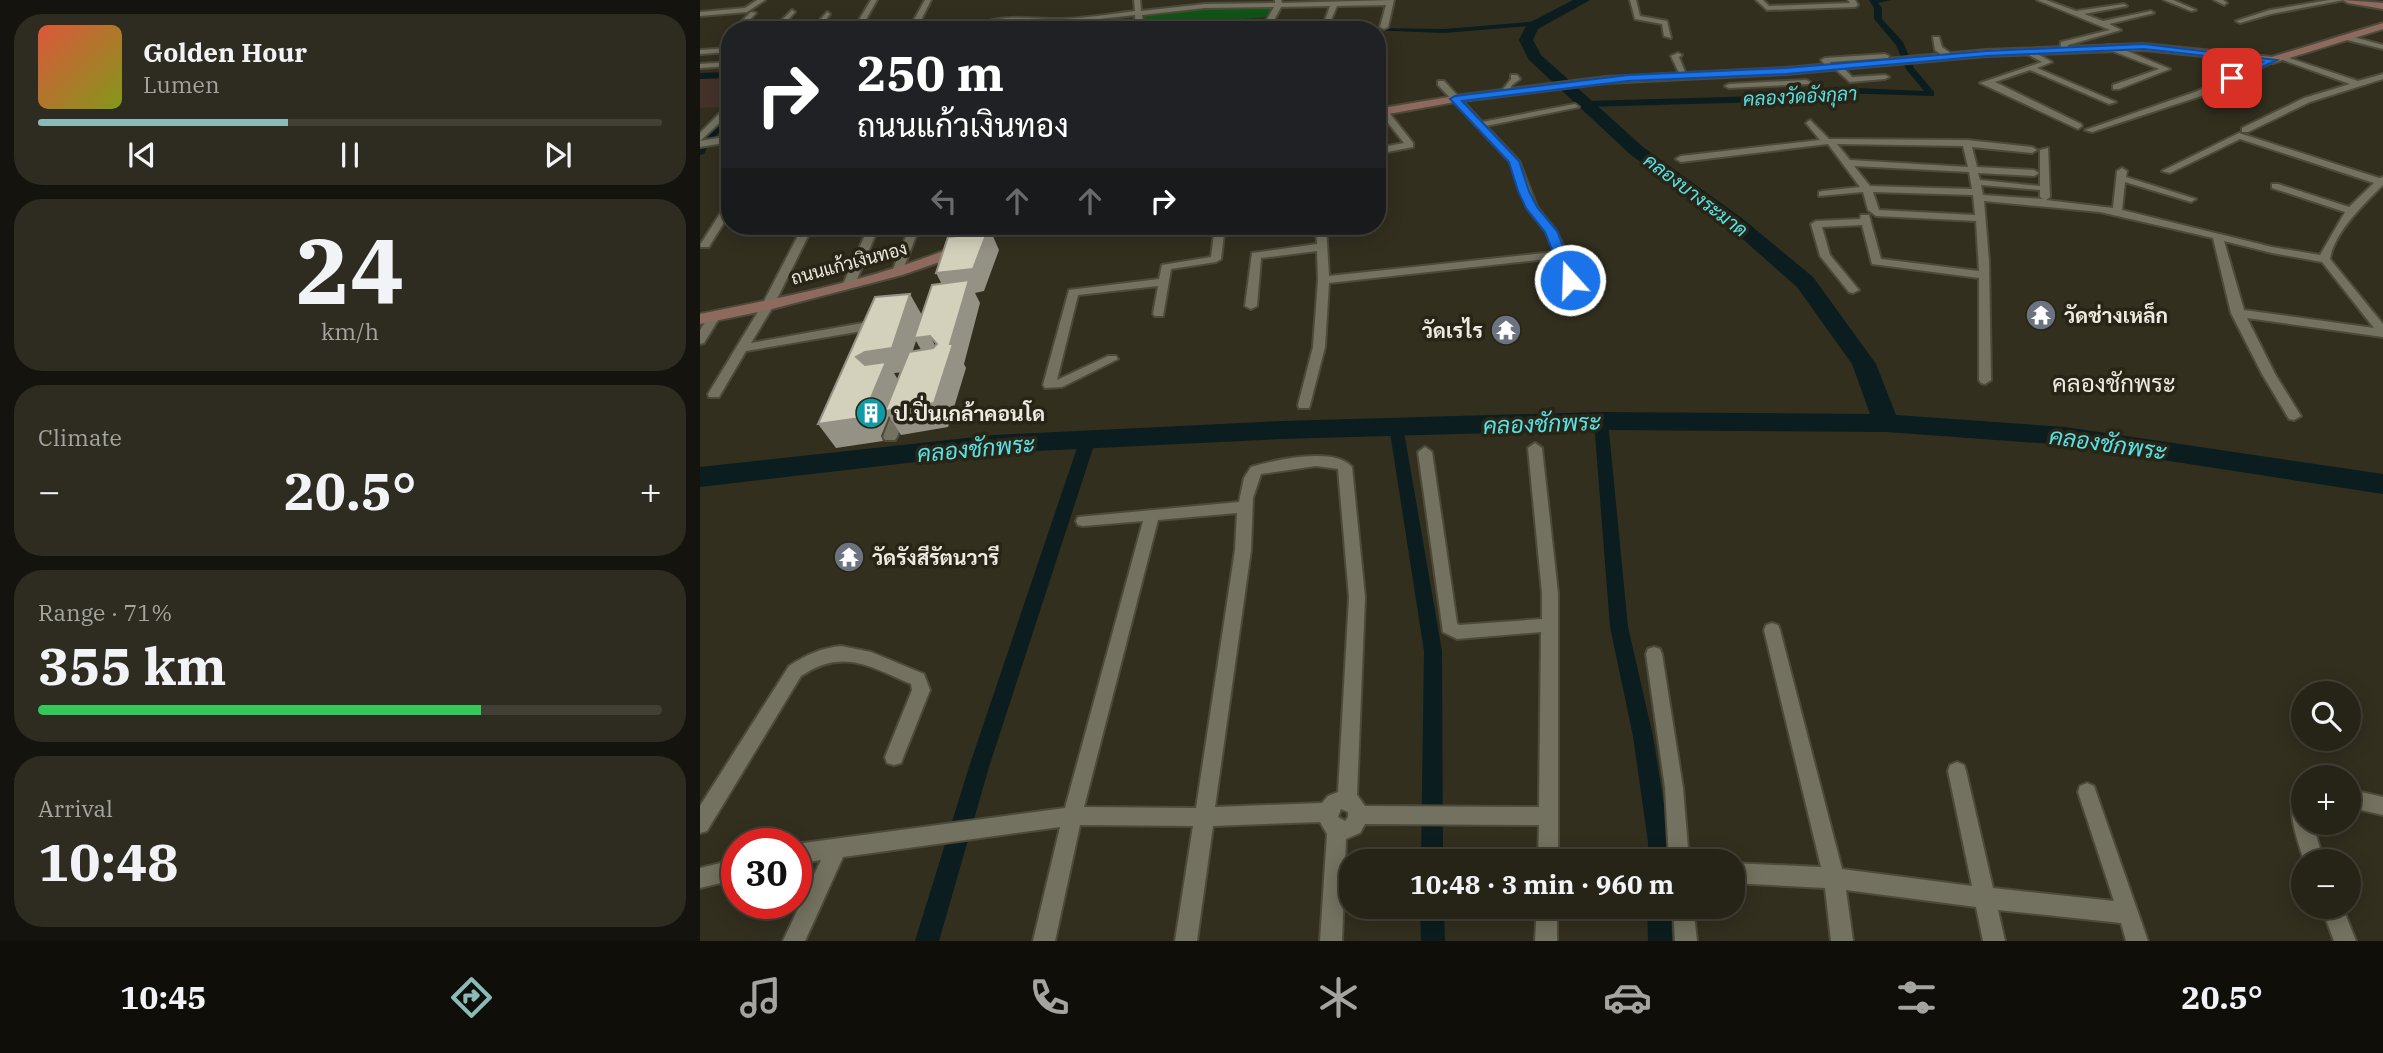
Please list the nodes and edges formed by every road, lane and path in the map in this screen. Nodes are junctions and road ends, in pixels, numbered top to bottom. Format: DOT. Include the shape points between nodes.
graph roads {
  1 [pos="762,0"];
  2 [pos="874,0"];
  3 [pos="928,0"];
  4 [pos="1137,0"];
  5 [pos="1633,0"];
  6 [pos="1759,0"];
  7 [pos="1789,0"];
  8 [pos="1819,0"];
  9 [pos="1851,0"];
  10 [pos="1929,0"];
  11 [pos="2040,0"];
  12 [pos="2167,0"];
  13 [pos="2342,0"];
  14 [pos="2351,0"];
  15 [pos="1390,1"];
  16 [pos="1278,2"];
  17 [pos="1914,2"];
  18 [pos="1335,3"];
  19 [pos="2124,6"];
  20 [pos="2383,6"];
  21 [pos="1795,7"];
  22 [pos="1825,7"];
  23 [pos="2193,10"];
  24 [pos="792,12"];
  25 [pos="753,13"];
  26 [pos="1138,13"];
  27 [pos="2074,13"];
  28 [pos="2151,13"];
  29 [pos="700,14"];
  30 [pos="827,14"];
  31 [pos="1063,20"];
  32 [pos="1328,20"];
  33 [pos="745,21"];
  34 [pos="784,21"];
  35 [pos="821,21"];
  36 [pos="861,21"];
  37 [pos="917,21"];
  38 [pos="1006,21"];
  39 [pos="1139,21"];
  40 [pos="1269,21"];
  41 [pos="1385,21"];
  42 [pos="2240,21"];
  43 [pos="2102,23"];
  44 [pos="2381,28"];
  45 [pos="1668,36"];
  46 [pos="2346,37"];
  47 [pos="1936,39"];
  48 [pos="721,44"];
  49 [pos="2110,47"];
  50 [pos="2383,47"];
  51 [pos="2064,50"];
  52 [pos="713,51"];
  53 [pos="721,51"];
  54 [pos="700,52"];
  55 [pos="2030,52"];
  56 [pos="1678,55"];
  57 [pos="1885,56"];
  58 [pos="1950,57"];
  59 [pos="2278,59"];
  60 [pos="721,65"];
  61 [pos="700,66"];
  62 [pos="1834,67"];
  63 [pos="2033,69"];
  64 [pos="1755,73"];
  65 [pos="1684,75"];
  66 [pos="2383,76"];
  67 [pos="1514,77"];
  68 [pos="1885,77"];
  69 [pos="1806,82"];
  70 [pos="1441,83"];
  71 [pos="2355,83"];
  72 [pos="1763,85"];
  73 [pos="1728,86"];
  74 [pos="2116,87"];
  75 [pos="1504,93"];
  76 [pos="1455,99"];
  77 [pos="2112,102"];
  78 [pos="1575,107"];
  79 [pos="1386,112"];
  80 [pos="721,117"];
  81 [pos="1386,120"];
  82 [pos="1810,123"];
  83 [pos="1479,125"];
  84 [pos="2078,126"];
  85 [pos="2089,130"];
  86 [pos="2245,130"];
  87 [pos="700,138"];
  88 [pos="721,141"];
  89 [pos="1828,141"];
  90 [pos="1967,143"];
  91 [pos="700,144"];
  92 [pos="1386,149"];
  93 [pos="2032,150"];
  94 [pos="2045,150"];
  95 [pos="1681,159"];
  96 [pos="1847,163"];
  97 [pos="1973,167"];
  98 [pos="2167,171"];
  99 [pos="2034,173"];
  100 [pos="2382,181"];
  101 [pos="2275,186"];
  102 [pos="2038,188"];
  103 [pos="1867,189"];
  104 [pos="1977,190"];
  105 [pos="1822,194"];
  106 [pos="2191,199"];
  107 [pos="2045,203"];
  108 [pos="2351,211"];
  109 [pos="2116,212"];
  110 [pos="1979,218"];
  111 [pos="721,220"];
  112 [pos="803,235"];
  113 [pos="870,235"];
  114 [pos="911,235"];
  115 [pos="983,235"];
  116 [pos="1219,235"];
  117 [pos="1321,235"];
  118 [pos="2218,238"];
  119 [pos="705,245"];
  120 [pos="1322,247"];
  121 [pos="1562,254"];
  122 [pos="2325,259"];
  123 [pos="897,272"];
  124 [pos="1984,275"];
  125 [pos="1324,280"];
  126 [pos="1163,282"];
  127 [pos="849,284"];
  128 [pos="1853,290"];
  129 [pos="1577,291"];
  130 [pos="768,305"];
  131 [pos="1251,306"];
  132 [pos="2237,313"];
  133 [pos="1159,314"];
  134 [pos="707,318"];
  135 [pos="868,326"];
  136 [pos="2383,333"];
  137 [pos="700,341"];
  138 [pos="741,348"];
  139 [pos="1112,359"];
  140 [pos="1985,380"];
  141 [pos="714,394"];
  142 [pos="904,401"];
  143 [pos="1304,405"];
  144 [pos="2294,416"];
  145 [pos="890,437"];
  146 [pos="1535,448"];
  147 [pos="1425,452"];
  148 [pos="1246,507"];
  149 [pos="1152,515"];
  150 [pos="1083,521"];
  151 [pos="1548,625"];
  152 [pos="1772,630"];
  153 [pos="1654,654"];
  154 [pos="894,757"];
  155 [pos="1957,771"];
  156 [pos="2087,792"];
  157 [pos="2361,801"];
  158 [pos="2383,806"];
  159 [pos="1353,807"];
  160 [pos="1072,816"];
  161 [pos="1550,816"];
  162 [pos="1205,817"];
  163 [pos="1333,821"];
  164 [pos="700,824"];
  165 [pos="838,848"];
  166 [pos="1549,849"];
  167 [pos="1678,849"];
  168 [pos="812,852"];
  169 [pos="721,873"];
  170 [pos="1745,874"];
  171 [pos="700,878"];
  172 [pos="1834,878"];
  173 [pos="1985,898"];
  174 [pos="2128,913"];
  175 [pos="1547,919"];
  176 [pos="1684,919"];
  177 [pos="2336,919"];
  178 [pos="794,941"];
  179 [pos="1044,941"];
  180 [pos="1186,941"];
  181 [pos="1331,941"];
  182 [pos="1546,941"];
  183 [pos="1686,941"];
  184 [pos="1842,941"];
  185 [pos="1994,941"];
  186 [pos="2137,941"];
  187 [pos="2345,941"];
  1 -- 29 [label="street" via="747,10"];
  2 -- 36 [label="street"];
  3 -- 37 [label="street"];
  4 -- 26 [label="street"];
  5 -- 45 [label="street" via="1637,18 1664,21"];
  6 -- 21 [label="street" via="1766,8"];
  7 -- 21 [label="street"];
  8 -- 22 [label="street"];
  9 -- 22 [label="street" via="1854,5"];
  10 -- 17 [label="street"];
  11 -- 27 [label="street"];
  12 -- 23 [label="street"];
  13 -- 42 [label="street"];
  14 -- 20 [label="street"];
  15 -- 18 [label="street"];
  15 -- 41 [label="street"];
  16 -- 18 [label="street"];
  16 -- 26 [label="street"];
  16 -- 40 [label="street"];
  18 -- 32 [label="street"];
  19 -- 27 [label="street"];
  21 -- 22 [label="street"];
  24 -- 34 [label="street"];
  25 -- 33 [label="street"];
  26 -- 31 [label="street"];
  26 -- 39 [label="street"];
  27 -- 43 [label="street"];
  28 -- 43 [label="street"];
  30 -- 35 [label="street"];
  31 -- 38 [label="street"];
  43 -- 51 [label="street" via="2117,30 2064,44"];
  44 -- 46 [label="street"];
  46 -- 50 [label="street"];
  46 -- 59 [label="street"];
  47 -- 58 [label="street" via="1938,48"];
  48 -- 52 [label="street"];
  49 -- 51 [label="street"];
  49 -- 59 [label="street"];
  49 -- 74 [label="street" via="2166,69"];
  51 -- 55 [label="street"];
  52 -- 53 [label="street"];
  52 -- 54 [label="street"];
  55 -- 58 [label="street"];
  55 -- 63 [label="street" via="2049,62"];
  56 -- 65 [label="street"];
  57 -- 62 [label="street" via="1825,60"];
  58 -- 62 [label="street"];
  59 -- 71 [label="street"];
  59 -- 85 [label="street" via="2198,94"];
  60 -- 61 [label="street"];
  62 -- 64 [label="street"];
  62 -- 68 [label="street" via="1850,80"];
  63 -- 77 [label="street"];
  63 -- 84 [label="street" via="1984,83"];
  64 -- 65 [label="street"];
  64 -- 72 [label="street"];
  65 -- 75 [label="street"];
  66 -- 71 [label="street"];
  67 -- 75 [label="street"];
  69 -- 72 [label="street"];
  70 -- 76 [label="street"];
  71 -- 86 [label="street" via="2306,100"];
  72 -- 73 [label="street"];
  75 -- 76 [label="street"];
  76 -- 79 [label="street"];
  76 -- 83 [label="street"];
  78 -- 83 [label="street"];
  80 -- 87 [label="street"];
  81 -- 92 [label="street" via="1409,145"];
  82 -- 89 [label="street"];
  83 -- 121 [label="street" via="1514,161 1528,199"];
  88 -- 91 [label="street"];
  89 -- 90 [label="street"];
  89 -- 95 [label="street"];
  89 -- 96 [label="street"];
  90 -- 93 [label="street"];
  90 -- 97 [label="street"];
  94 -- 107 [label="street"];
  96 -- 97 [label="street"];
  96 -- 103 [label="street"];
  97 -- 99 [label="street"];
  97 -- 104 [label="street"];
  98 -- 100 [label="street" via="2239,136"];
  100 -- 108 [label="street"];
  101 -- 108 [label="street"];
  102 -- 104 [label="street"];
  103 -- 104 [label="street"];
  103 -- 105 [label="street"];
  103 -- 110 [label="street" via="1872,210 1882,214"];
  104 -- 107 [label="street"];
  104 -- 110 [label="street"];
  106 -- 109 [label="street" via="2122,174"];
  107 -- 109 [label="street"];
  108 -- 122 [label="street"];
  109 -- 118 [label="street"];
  110 -- 124 [label="street"];
  111 -- 119 [label="street"];
  112 -- 130 [label="street"];
  113 -- 127 [label="street"];
  114 -- 123 [label="street"];
  115 -- 123 [label="street, ถนนแก้วเงินทอง" via="947,261"];
  116 -- 126 [label="street" via="1216,259 1166,267"];
  117 -- 120 [label="street"];
  118 -- 122 [label="street"];
  118 -- 132 [label="street"];
  120 -- 125 [label="street"];
  120 -- 131 [label="street" via="1256,255"];
  121 -- 125 [label="street"];
  121 -- 129 [label="street"];
  122 -- 136 [label="street"];
  123 -- 127 [label="street, ถนนแก้วเงินทอง"];
  124 -- 128 [label="street" via="1876,261 1866,219 1816,224 1825,256"];
  124 -- 140 [label="street"];
  125 -- 143 [label="street" via="1319,347"];
  126 -- 133 [label="street"];
  126 -- 139 [label="street" via="1073,292 1049,385"];
  127 -- 130 [label="street, ถนนแก้วเงินทอง"];
  130 -- 134 [label="street, ถนนแก้วเงินทอง"];
  130 -- 138 [label="street"];
  132 -- 136 [label="street"];
  132 -- 144 [label="street" via="2262,366"];
  134 -- 137 [label="street"];
  135 -- 138 [label="street"];
  138 -- 141 [label="street"];
  142 -- 145 [label="street"];
  146 -- 151 [label="street" via="1550,593"];
  147 -- 151 [label="street" via="1449,627 1457,632"];
  148 -- 149 [label="street"];
  148 -- 159 [label="street" via="1256,470 1321,461 1338,461 1345,467 1357,597"];
  148 -- 162 [label="street"];
  149 -- 150 [label="street"];
  149 -- 160 [label="street"];
  151 -- 161 [label="street"];
  152 -- 172 [label="street"];
  153 -- 167 [label="street"];
  154 -- 164 [label="street" via="921,690 918,679 855,653 831,653 809,660 795,671"];
  155 -- 173 [label="street"];
  156 -- 174 [label="street"];
  157 -- 158 [label="street"];
  159 -- 161 [label="street" via="1414,815"];
  159 -- 163 [label="street" via="1336,803"];
  160 -- 162 [label="street"];
  160 -- 165 [label="street"];
  160 -- 179 [label="street"];
  161 -- 166 [label="street"];
  162 -- 163 [label="street"];
  162 -- 180 [label="street"];
  163 -- 181 [label="street"];
  165 -- 168 [label="street"];
  165 -- 178 [label="street"];
  169 -- 171 [label="street"];
  170 -- 172 [label="street"];
  172 -- 173 [label="street"];
  172 -- 184 [label="street"];
  173 -- 174 [label="street"];
  173 -- 185 [label="street"];
  174 -- 186 [label="street"];
  175 -- 182 [label="street"];
  176 -- 183 [label="street"];
  177 -- 187 [label="street"];
}
